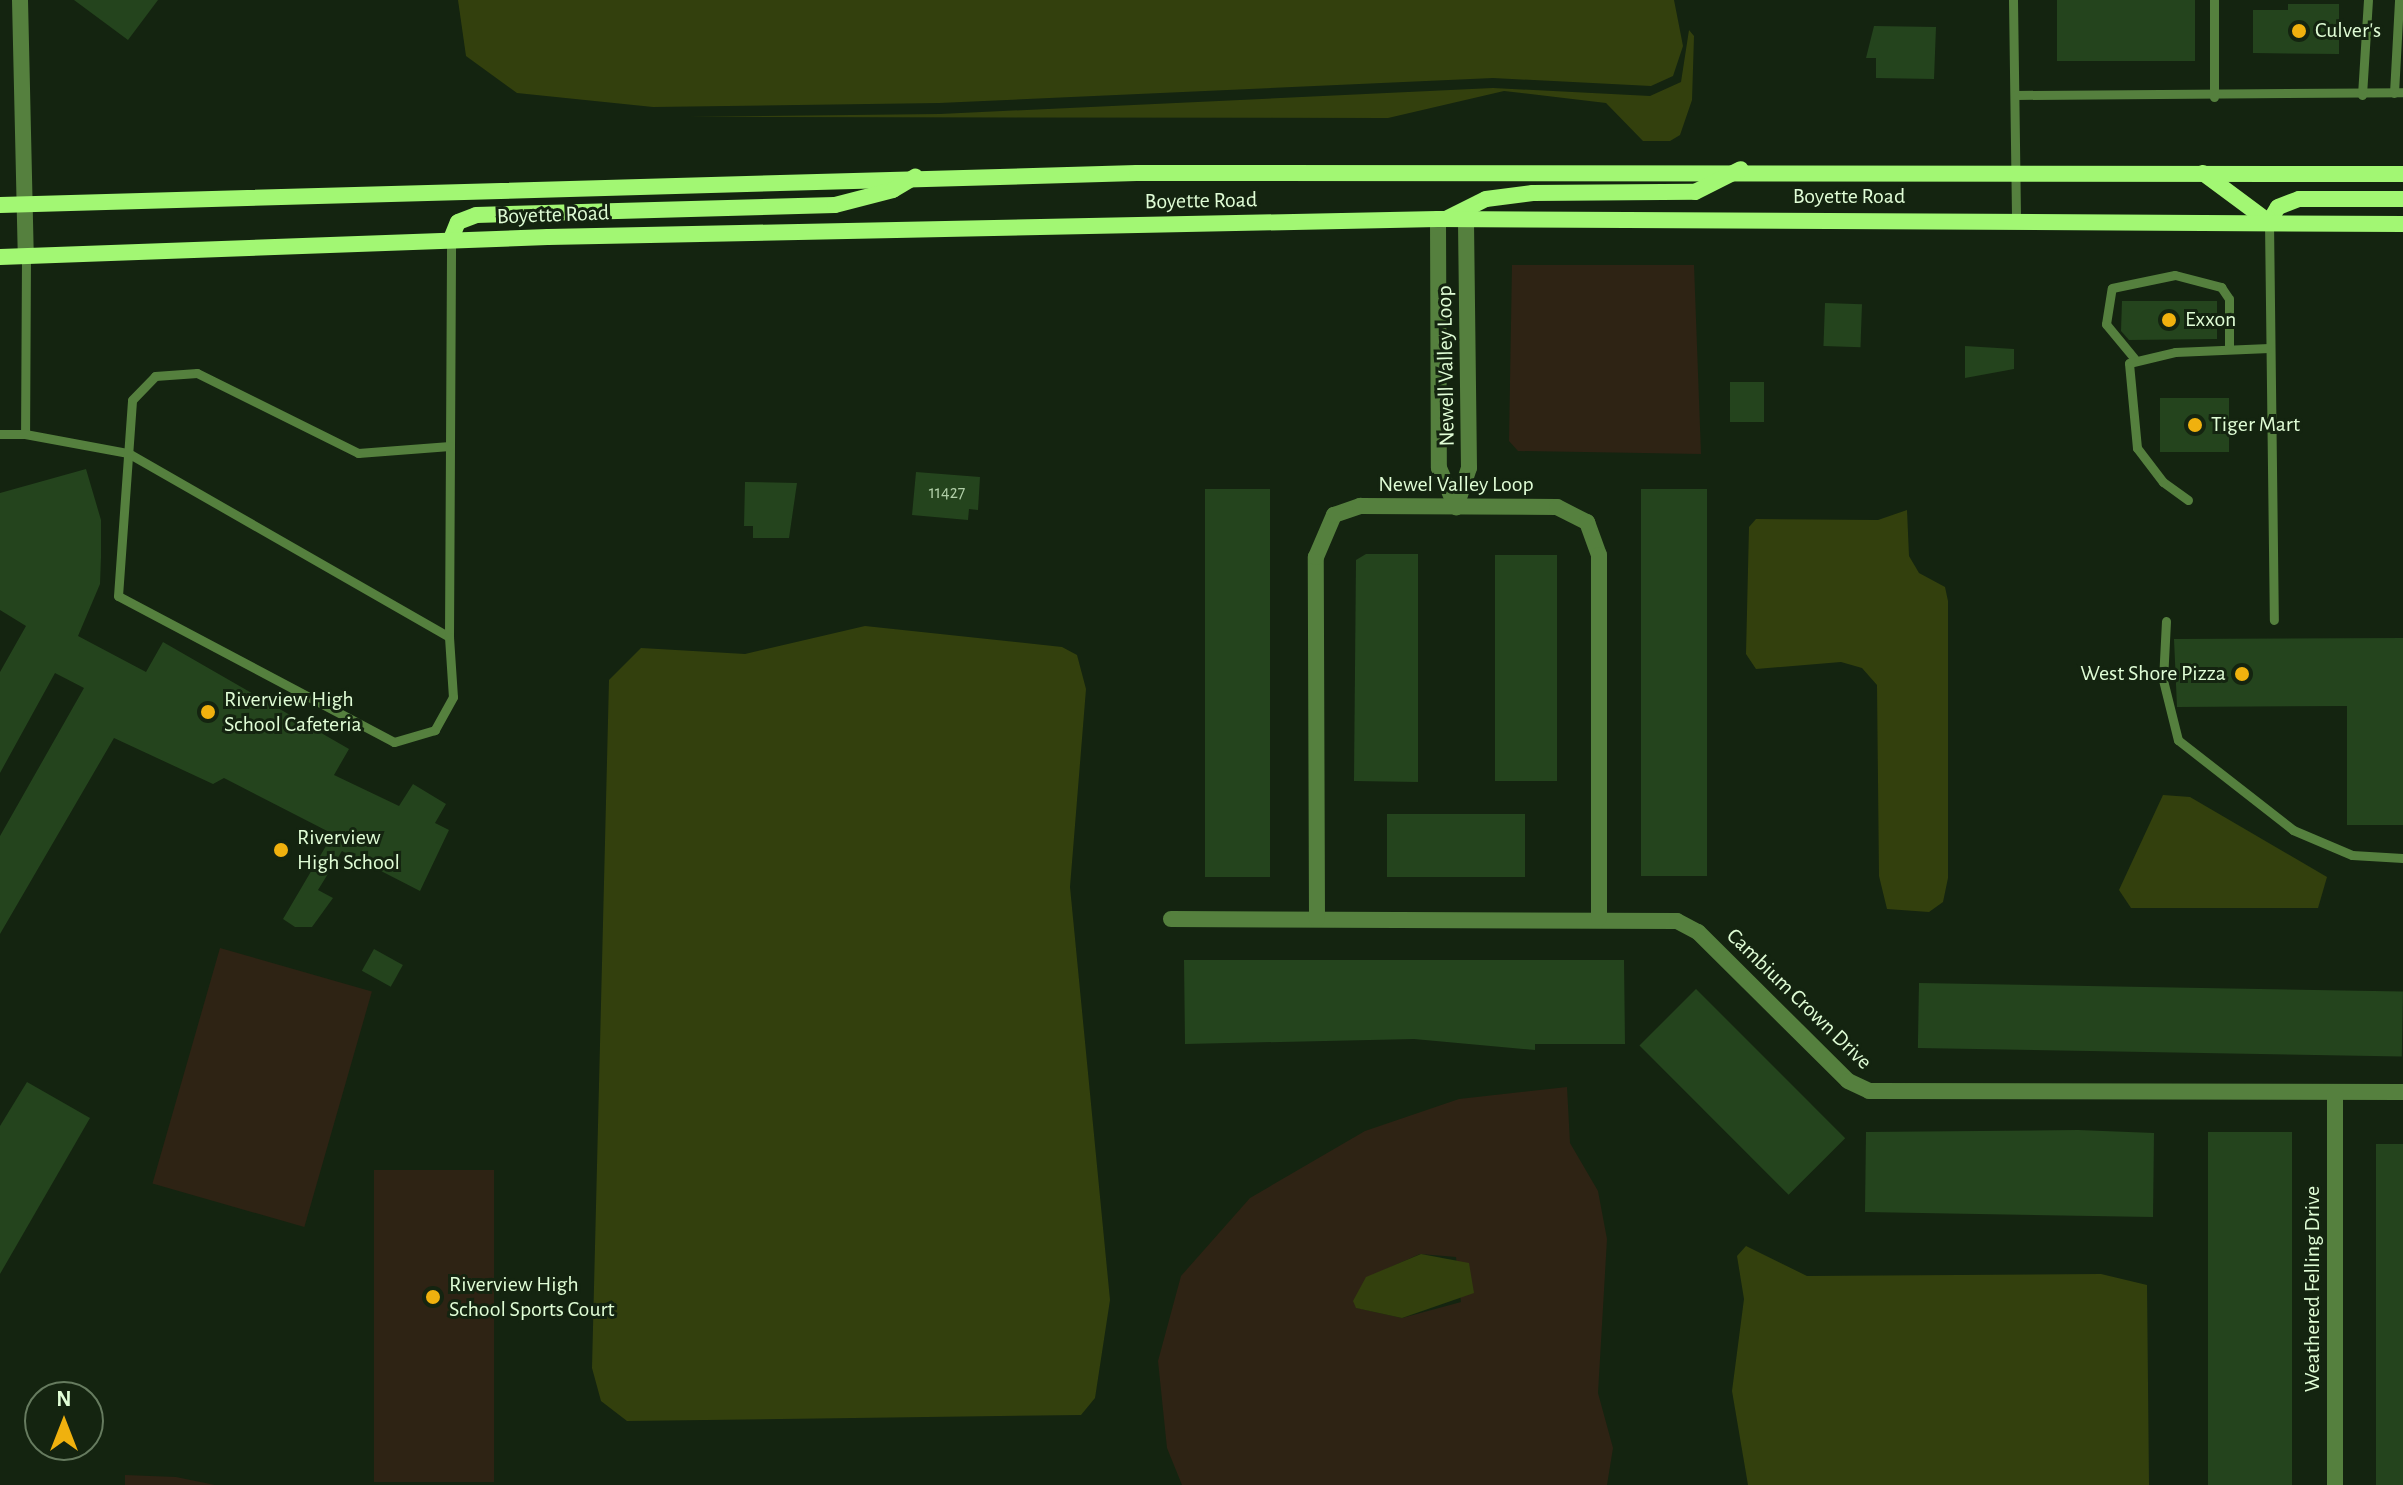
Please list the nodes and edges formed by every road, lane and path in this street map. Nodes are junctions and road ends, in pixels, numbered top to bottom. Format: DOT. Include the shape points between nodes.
graph roads {
  1 [pos="20,0"];
  2 [pos="2013,0"];
  3 [pos="2214,0"];
  4 [pos="2368,0"];
  5 [pos="2399,0"];
  6 [pos="2398,93"];
  7 [pos="2015,95"];
  8 [pos="2362,95"];
  9 [pos="2214,97"];
  10 [pos="1741,169"];
  11 [pos="2016,169"];
  12 [pos="2201,171"];
  13 [pos="2403,174"];
  14 [pos="917,176"];
  15 [pos="2403,199"];
  16 [pos="25,204"];
  17 [pos="0,205"];
  18 [pos="1443,219"];
  19 [pos="1466,219"];
  20 [pos="2016,219"];
  21 [pos="2269,222"];
  22 [pos="2403,224"];
  23 [pos="451,239"];
  24 [pos="0,257"];
  25 [pos="26,257"];
  26 [pos="2269,348"];
  27 [pos="2229,349"];
  28 [pos="2134,358"];
  29 [pos="0,434"];
  30 [pos="25,434"];
  31 [pos="450,446"];
  32 [pos="128,453"];
  33 [pos="2188,500"];
  34 [pos="1456,507"];
  35 [pos="2274,620"];
  36 [pos="2166,621"];
  37 [pos="449,637"];
  38 [pos="2403,858"];
  39 [pos="1599,918"];
  40 [pos="1171,919"];
  41 [pos="1317,919"];
  42 [pos="2335,1092"];
  43 [pos="2403,1092"];
  44 [pos="2335,1485"];
  1 -- 16 [label="street"];
  2 -- 7 [label="lane"];
  3 -- 9 [label="lane"];
  4 -- 8 [label="lane"];
  5 -- 6 [label="lane"];
  6 -- 8 [label="lane"];
  7 -- 9 [label="lane"];
  7 -- 11 [label="lane"];
  8 -- 9 [label="lane"];
  10 -- 11 [label="main road, Boyette Road"];
  10 -- 14 [label="main road, Boyette Road"];
  10 -- 18 [label="main road" via="1695,192 1504,196"];
  11 -- 12 [label="main road, Boyette Road"];
  11 -- 20 [label="lane"];
  12 -- 13 [label="main road, Boyette Road"];
  12 -- 21 [label="main road"];
  14 -- 16 [label="main road, Boyette Road"];
  14 -- 23 [label="main road" via="893,190 835,205 476,215 458,222"];
  15 -- 21 [label="main road" via="2299,199 2278,207"];
  16 -- 17 [label="main road, Boyette Road"];
  16 -- 25 [label="street"];
  18 -- 19 [label="main road, Boyette Road"];
  18 -- 23 [label="main road, Boyette Road"];
  18 -- 34 [label="street, Newell Valley Loop" via="1439,468"];
  19 -- 20 [label="main road, Boyette Road"];
  19 -- 34 [label="street, Newell Valley Loop" via="1469,468"];
  20 -- 21 [label="main road, Boyette Road"];
  21 -- 22 [label="main road, Boyette Road"];
  21 -- 26 [label="lane"];
  23 -- 25 [label="main road, Boyette Road"];
  23 -- 31 [label="lane"];
  24 -- 25 [label="main road, Boyette Road"];
  25 -- 30 [label="lane"];
  26 -- 27 [label="lane"];
  26 -- 35 [label="lane"];
  27 -- 28 [label="lane"];
  27 -- 28 [label="lane" via="2229,299 2221,287 2175,275 2112,288 2106,324"];
  28 -- 33 [label="lane" via="2128,393 2137,448 2163,482"];
  29 -- 30 [label="lane"];
  30 -- 32 [label="lane"];
  31 -- 32 [label="lane" via="358,453 197,373 155,376 132,400"];
  31 -- 37 [label="lane"];
  32 -- 37 [label="lane"];
  32 -- 37 [label="lane" via="118,596 394,742 435,730 447,708"];
  34 -- 39 [label="street, Newel Valley Loop" via="1557,507 1587,522 1595,537"];
  34 -- 41 [label="street, Newel Valley Loop" via="1347,509 1317,541"];
  36 -- 38 [label="lane" via="2163,680 2178,740 2293,830 2352,855"];
  39 -- 41 [label="street, Cambium Crown Drive"];
  39 -- 42 [label="street, Cambium Crown Drive" via="1688,926 1848,1081 1869,1091"];
  40 -- 41 [label="street, Cambium Crown Drive"];
  42 -- 43 [label="street, Cambium Crown Drive"];
  42 -- 44 [label="street, Weathered Felling Drive"];
}
